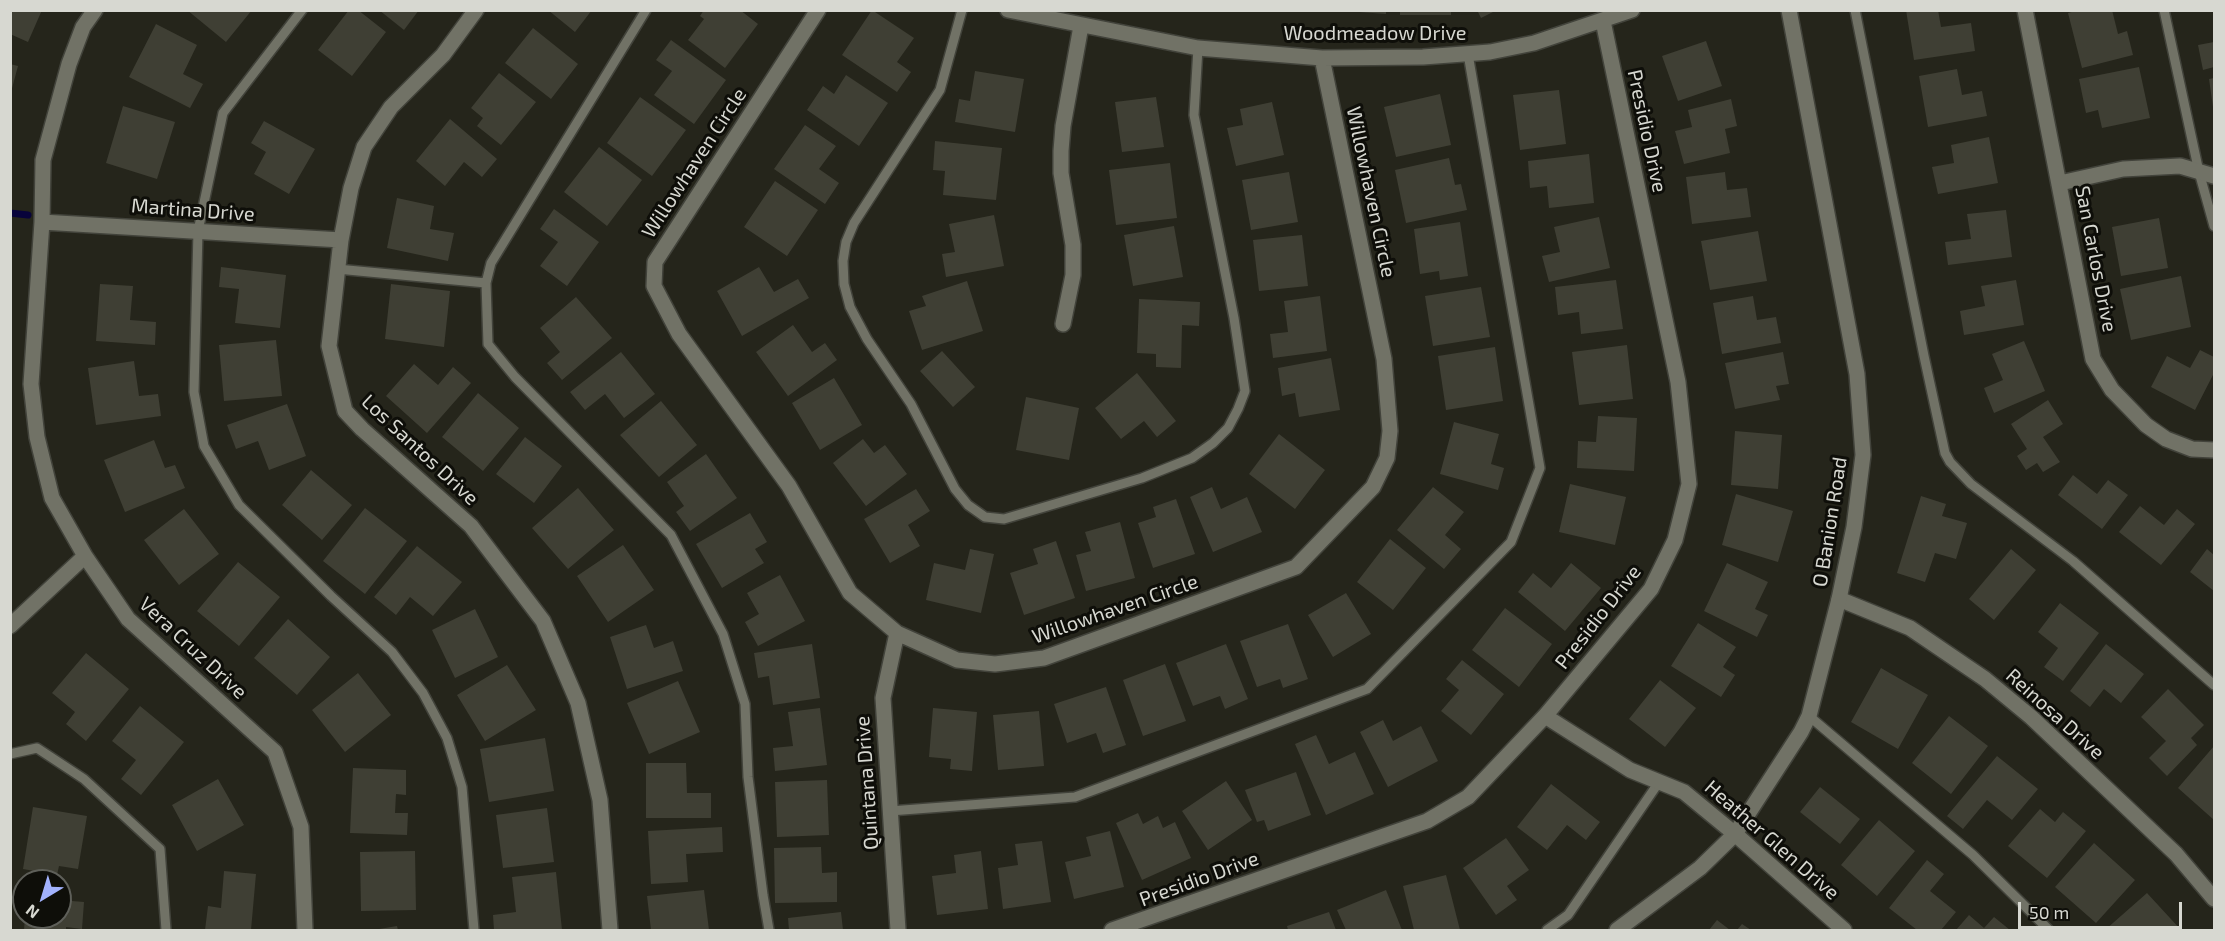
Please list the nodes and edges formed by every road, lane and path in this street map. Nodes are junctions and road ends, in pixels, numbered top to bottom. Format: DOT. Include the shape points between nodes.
graph roads {
  1 [pos="95,10"];
  2 [pos="302,10"];
  3 [pos="476,10"];
  4 [pos="646,10"];
  5 [pos="818,10"];
  6 [pos="962,10"];
  7 [pos="1008,10"];
  8 [pos="1632,10"];
  9 [pos="1789,10"];
  10 [pos="1855,10"];
  11 [pos="2025,10"];
  12 [pos="2164,10"];
  13 [pos="1603,21"];
  14 [pos="1081,26"];
  15 [pos="1198,48"];
  16 [pos="1468,54"];
  17 [pos="1322,58"];
  18 [pos="2199,172"];
  19 [pos="2214,176"];
  20 [pos="2060,183"];
  21 [pos="42,222"];
  22 [pos="2214,226"];
  23 [pos="198,231"];
  24 [pos="341,240"];
  25 [pos="337,269"];
  26 [pos="486,283"];
  27 [pos="1063,324"];
  28 [pos="2214,450"];
  29 [pos="85,556"];
  30 [pos="1839,599"];
  31 [pos="10,626"];
  32 [pos="897,633"];
  33 [pos="2214,685"];
  34 [pos="1545,716"];
  35 [pos="1809,716"];
  36 [pos="10,754"];
  37 [pos="1659,782"];
  38 [pos="890,811"];
  39 [pos="1736,834"];
  40 [pos="2214,899"];
  41 [pos="166,930"];
  42 [pos="305,930"];
  43 [pos="474,930"];
  44 [pos="610,930"];
  45 [pos="769,930"];
  46 [pos="898,930"];
  47 [pos="1112,930"];
  48 [pos="1547,930"];
  49 [pos="1617,930"];
  50 [pos="1844,930"];
  51 [pos="2049,930"];
  1 -- 21 [label="street, Vera Cruz Drive" via="83,27 69,64 43,160"];
  2 -- 23 [label="lane" via="223,113"];
  3 -- 24 [label="street, Los Santos Drive" via="443,55 392,107 364,147"];
  4 -- 26 [label="lane" via="491,263"];
  5 -- 32 [label="street, Willowhaven Circle" via="655,262 654,286 679,334 789,486 850,593"];
  6 -- 15 [label="lane" via="940,90 854,223 846,242 844,284 850,307 867,339 911,404 954,489 986,517 1004,519 1142,478 1192,458 1228,428 1238,409 1245,391 1194,115"];
  7 -- 14 [label="street, Woodmeadow Drive"];
  8 -- 13 [label="street, Woodmeadow Drive"];
  9 -- 30 [label="street, O Banion Road" via="1857,374 1863,455"];
  10 -- 33 [label="lane" via="1945,453 1971,484 2073,561"];
  11 -- 20 [label="street, San Carlos Drive"];
  12 -- 18 [label="lane"];
  13 -- 16 [label="street, Woodmeadow Drive" via="1534,43"];
  13 -- 34 [label="street, Presidio Drive" via="1678,382 1689,483 1675,540 1651,589"];
  14 -- 15 [label="street, Woodmeadow Drive"];
  14 -- 27 [label="street" via="1061,151 1060,173 1073,255"];
  15 -- 17 [label="street, Woodmeadow Drive"];
  16 -- 17 [label="street, Woodmeadow Drive"];
  16 -- 38 [label="lane" via="1540,468 1511,542 1367,689 1075,797"];
  17 -- 32 [label="street, Willowhaven Circle" via="1384,358 1387,458 1373,487 1296,567 1044,658 995,664 957,660"];
  18 -- 19 [label="street"];
  18 -- 20 [label="street" via="2180,166 2123,169"];
  18 -- 22 [label="lane"];
  20 -- 28 [label="street, San Carlos Drive" via="2093,359 2112,390 2146,425 2166,439 2192,449"];
  21 -- 23 [label="street, Martina Drive"];
  21 -- 29 [label="street, Vera Cruz Drive" via="32,384 37,437 52,498"];
  23 -- 24 [label="street, Martina Drive"];
  23 -- 43 [label="lane" via="194,392 204,446 239,505 392,652 423,693 447,738 462,787"];
  24 -- 25 [label="street, Los Santos Drive"];
  25 -- 26 [label="lane"];
  25 -- 44 [label="street, Los Santos Drive" via="329,346 345,411 471,526 543,621 578,703 600,800"];
  26 -- 45 [label="lane" via="488,344 515,377 671,534 723,634 746,704 748,777"];
  29 -- 31 [label="street"];
  29 -- 42 [label="street, Vera Cruz Drive" via="128,619 275,752 301,827"];
  30 -- 35 [label="street, O Banion Road"];
  30 -- 40 [label="street, Reinosa Drive" via="1910,628 1985,679 2031,717 2167,846"];
  32 -- 38 [label="street, Quintana Drive" via="883,698"];
  34 -- 37 [label="street, Heather Glen Drive" via="1630,770"];
  34 -- 47 [label="street, Presidio Drive" via="1468,797 1427,821"];
  35 -- 39 [label="street, O Banion Road"];
  35 -- 51 [label="lane" via="1973,855"];
  36 -- 41 [label="lane" via="37,748 84,779 160,849"];
  37 -- 39 [label="street, Heather Glen Drive" via="1684,792"];
  37 -- 48 [label="lane" via="1568,915"];
  38 -- 46 [label="street, Quintana Drive"];
  39 -- 49 [label="street, O Banion Road" via="1700,868"];
  39 -- 50 [label="street, Heather Glen Drive"];
}
